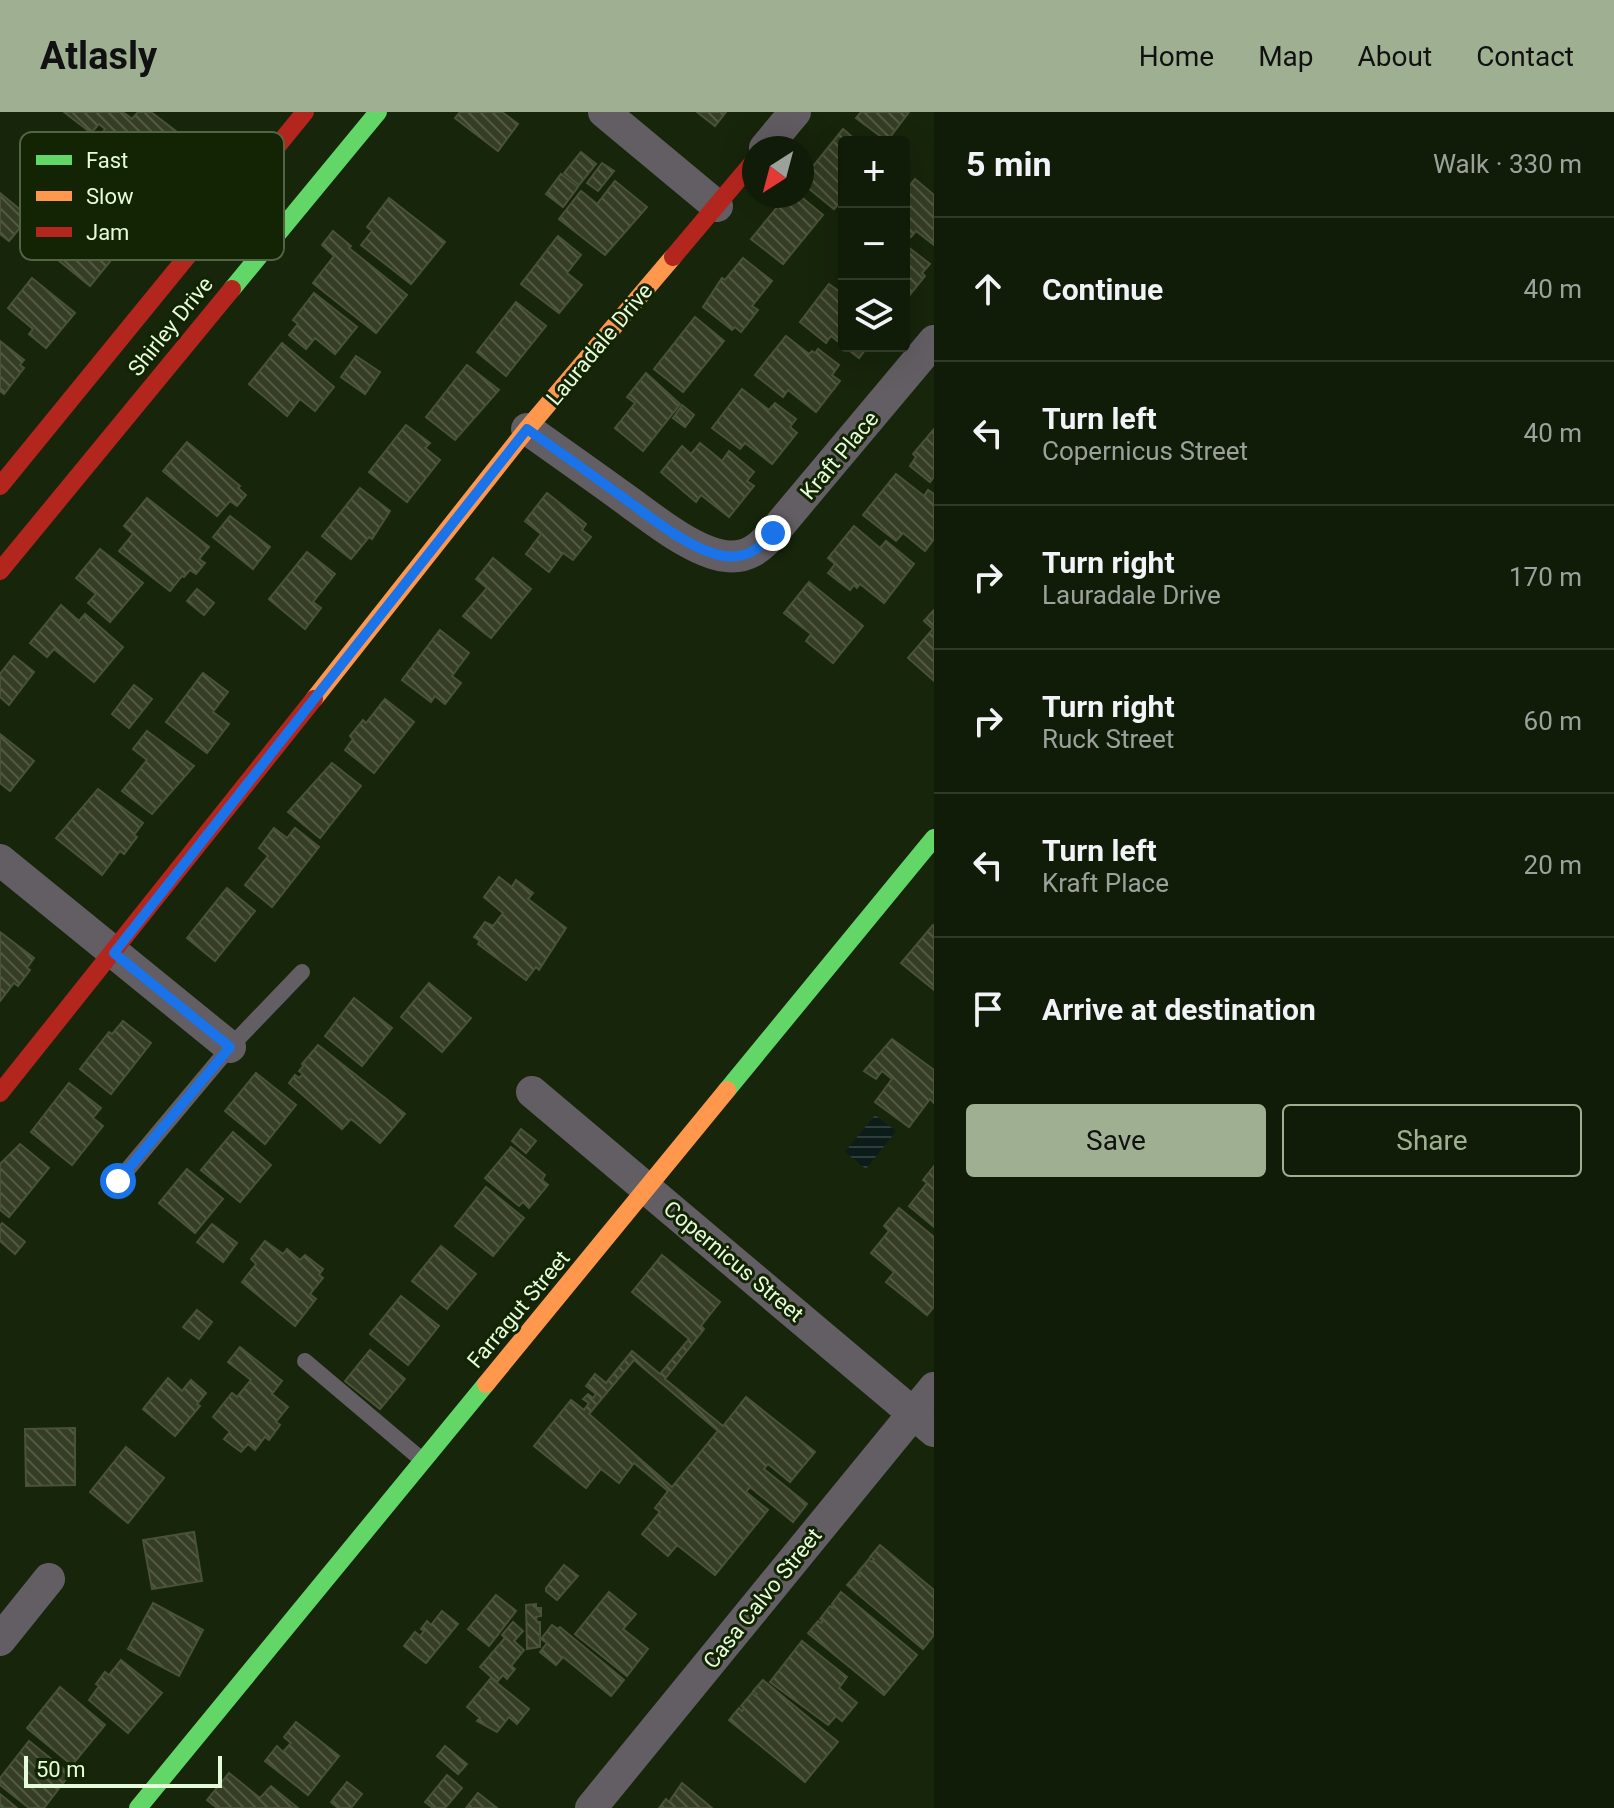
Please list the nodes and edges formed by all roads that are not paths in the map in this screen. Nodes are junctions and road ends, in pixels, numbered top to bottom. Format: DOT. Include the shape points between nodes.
graph roads {
  1 [pos="305,112"];
  2 [pos="378,112"];
  3 [pos="604,112"];
  4 [pos="795,112"];
  5 [pos="775,136"];
  6 [pos="284,138"];
  7 [pos="742,176"];
  8 [pos="717,206"];
  9 [pos="284,226"];
  10 [pos="184,260"];
  11 [pos="256,260"];
  12 [pos="934,341"];
  13 [pos="527,429"];
  14 [pos="0,486"];
  15 [pos="0,571"];
  16 [pos="934,838"];
  17 [pos="0,860"];
  18 [pos="114,953"];
  19 [pos="302,972"];
  20 [pos="230,1047"];
  21 [pos="532,1092"];
  22 [pos="0,1093"];
  23 [pos="118,1181"];
  24 [pos="648,1189"];
  25 [pos="305,1361"];
  26 [pos="934,1388"];
  27 [pos="924,1422"];
  28 [pos="423,1461"];
  29 [pos="49,1579"];
  30 [pos="0,1640"];
  31 [pos="138,1808"];
  32 [pos="591,1808"];
  1 -- 6 [label="street, Shirley Drive"];
  2 -- 9 [label="street, Shirley Drive"];
  3 -- 8 [label="street"];
  4 -- 5 [label="street"];
  7 -- 8 [label="street, Lauradale Drive"];
  8 -- 13 [label="street, Lauradale Drive"];
  10 -- 14 [label="street, Shirley Drive"];
  11 -- 15 [label="street, Shirley Drive"];
  12 -- 13 [label="street, Kraft Place" via="773,533 746,555 711,552 662,525"];
  13 -- 18 [label="street, Lauradale Drive"];
  16 -- 24 [label="street, Farragut Street"];
  17 -- 18 [label="street"];
  18 -- 20 [label="street"];
  18 -- 22 [label="street, Lauradale Drive"];
  19 -- 20 [label="lane"];
  20 -- 23 [label="lane"];
  21 -- 24 [label="street, Copernicus Street"];
  24 -- 27 [label="street, Copernicus Street"];
  24 -- 28 [label="street, Farragut Street"];
  25 -- 28 [label="lane"];
  26 -- 27 [label="street, Casa Calvo Street"];
  27 -- 32 [label="street, Casa Calvo Street"];
  28 -- 31 [label="street, Farragut Street"];
  29 -- 30 [label="street"];
}
